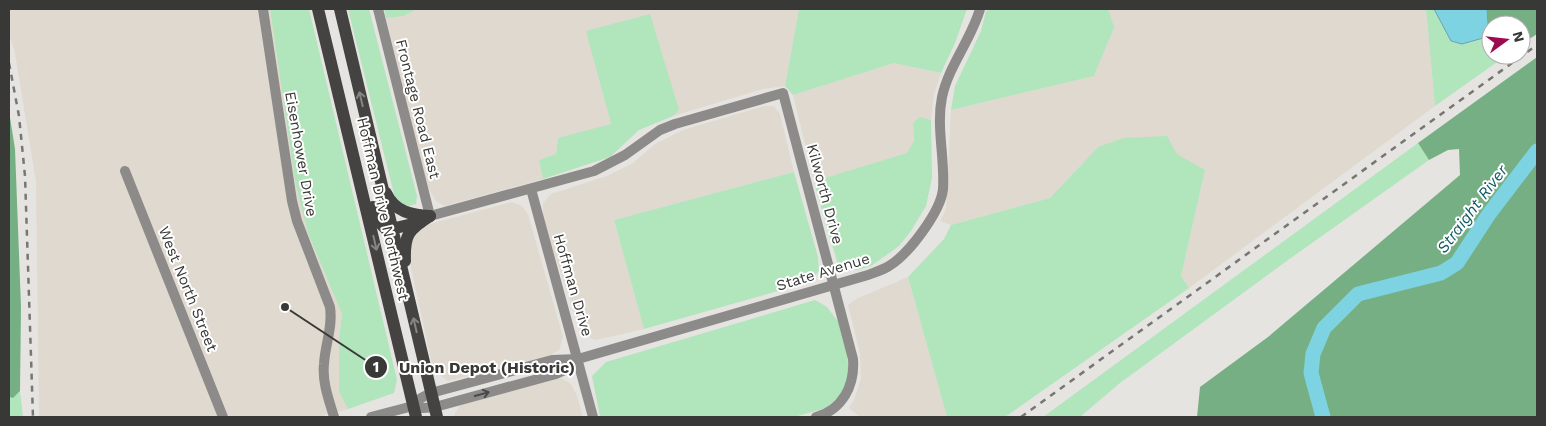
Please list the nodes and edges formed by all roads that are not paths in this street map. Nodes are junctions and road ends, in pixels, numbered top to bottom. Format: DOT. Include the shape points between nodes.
graph roads {
  1 [pos="262,9"];
  2 [pos="318,9"];
  3 [pos="340,9"];
  4 [pos="378,9"];
  5 [pos="980,9"];
  6 [pos="343,112"];
  7 [pos="125,171"];
  8 [pos="382,184"];
  9 [pos="531,189"];
  10 [pos="425,219"];
  11 [pos="393,230"];
  12 [pos="833,285"];
  13 [pos="406,288"];
  14 [pos="578,359"];
  15 [pos="431,393"];
  16 [pos="415,412"];
  17 [pos="436,412"];
  18 [pos="223,417"];
  19 [pos="334,417"];
  20 [pos="371,417"];
  21 [pos="593,417"];
  22 [pos="816,417"];
  1 -- 19 [label="street, Eisenhower Drive" via="292,201 331,313 324,381"];
  2 -- 6 [label="main road, Hoffman Drive Northwest"];
  8 -- 3 [label="main road, Hoffman Drive Northwest, one-way"];
  4 -- 10 [label="street, Frontage Road East"];
  5 -- 12 [label="street, State Avenue" via="943,96 940,116 943,191 934,213 919,235 890,266"];
  6 -- 11 [label="main road" via="378,221 387,230"];
  6 -- 16 [label="main road, Hoffman Drive Northwest, one-way"];
  7 -- 18 [label="street, West North Street"];
  8 -- 10 [label="main road" via="389,199 400,210"];
  8 -- 11 [label="main road, Hoffman Drive Northwest"];
  9 -- 10 [label="street"];
  9 -- 12 [label="street, Kilworth Drive" via="610,164 675,124 783,93"];
  9 -- 14 [label="street, Hoffman Drive"];
  10 -- 11 [label="main road"];
  10 -- 13 [label="main road" via="408,232 405,243"];
  11 -- 13 [label="main road, Hoffman Drive Northwest"];
  12 -- 14 [label="street, State Avenue"];
  12 -- 22 [label="street, Kilworth Drive" via="853,360 853,378 839,404"];
  15 -- 13 [label="main road, Hoffman Drive Northwest, one-way"];
  14 -- 15 [label="street" via="552,360"];
  17 -- 14 [label="street, one-way" via="556,374"];
  14 -- 21 [label="street, Hoffman Drive"];
  15 -- 16 [label="street" via="421,398"];
  15 -- 17 [label="main road, Hoffman Drive Northwest"];
  16 -- 17 [label="street" via="423,408"];
  16 -- 20 [label="street"];
}
